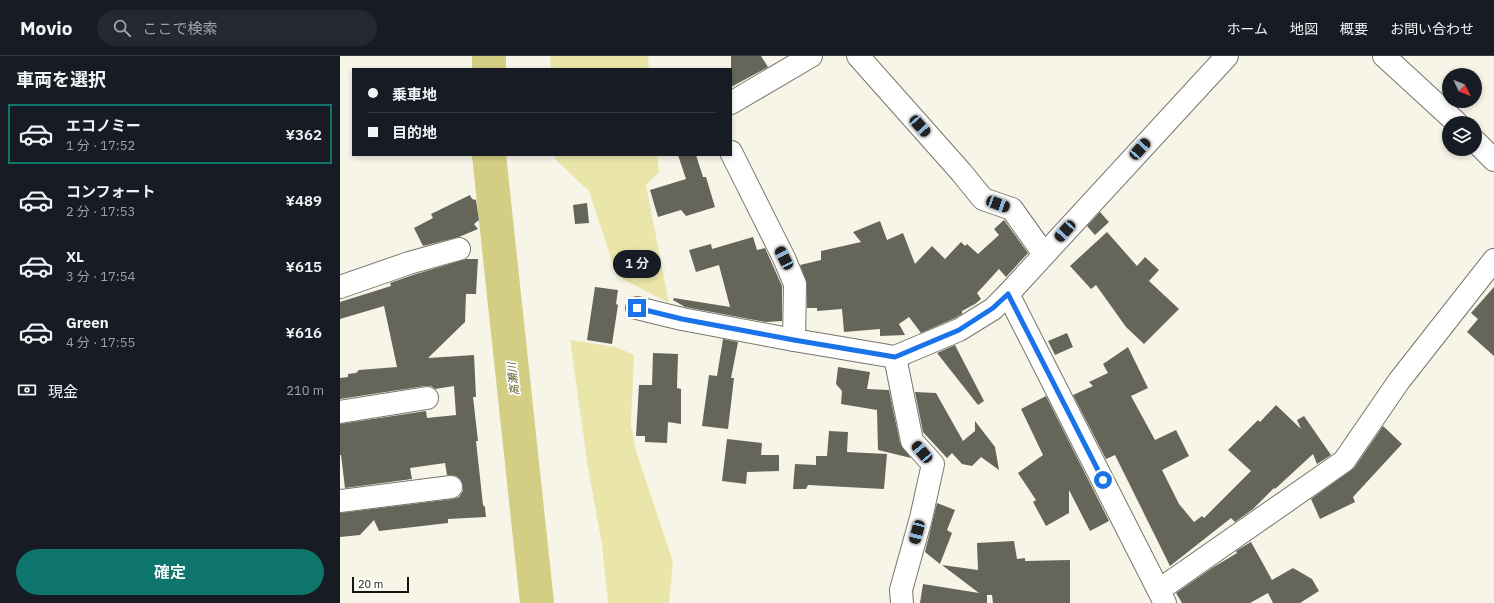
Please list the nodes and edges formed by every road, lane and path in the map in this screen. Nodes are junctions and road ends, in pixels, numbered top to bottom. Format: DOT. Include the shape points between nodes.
graph roads {
  1 [pos="811,56"];
  2 [pos="858,56"];
  3 [pos="1227,56"];
  4 [pos="1384,56"];
  5 [pos="732,102"];
  6 [pos="1449,116"];
  7 [pos="1482,148"];
  8 [pos="732,154"];
  9 [pos="1494,160"];
  10 [pos="459,249"];
  11 [pos="1044,254"];
  12 [pos="1494,260"];
  13 [pos="340,287"];
  14 [pos="1008,294"];
  15 [pos="637,308"];
  16 [pos="794,340"];
  17 [pos="895,357"];
  18 [pos="427,398"];
  19 [pos="340,412"];
  20 [pos="451,487"];
  21 [pos="340,501"];
  22 [pos="1162,597"];
  23 [pos="902,603"];
  1 -- 5 [label="street"];
  2 -- 11 [label="street" via="983,199 1012,209"];
  3 -- 11 [label="street"];
  4 -- 6 [label="street"];
  7 -- 9 [label="street"];
  8 -- 16 [label="street" via="795,284"];
  10 -- 13 [label="street"];
  11 -- 14 [label="street"];
  12 -- 22 [label="street" via="1399,381 1344,461"];
  14 -- 17 [label="street" via="993,308 959,330"];
  14 -- 22 [label="street"];
  15 -- 16 [label="street"];
  16 -- 17 [label="street"];
  17 -- 23 [label="street" via="912,441 933,464 901,590"];
  18 -- 19 [label="street"];
  20 -- 21 [label="street"];
}
